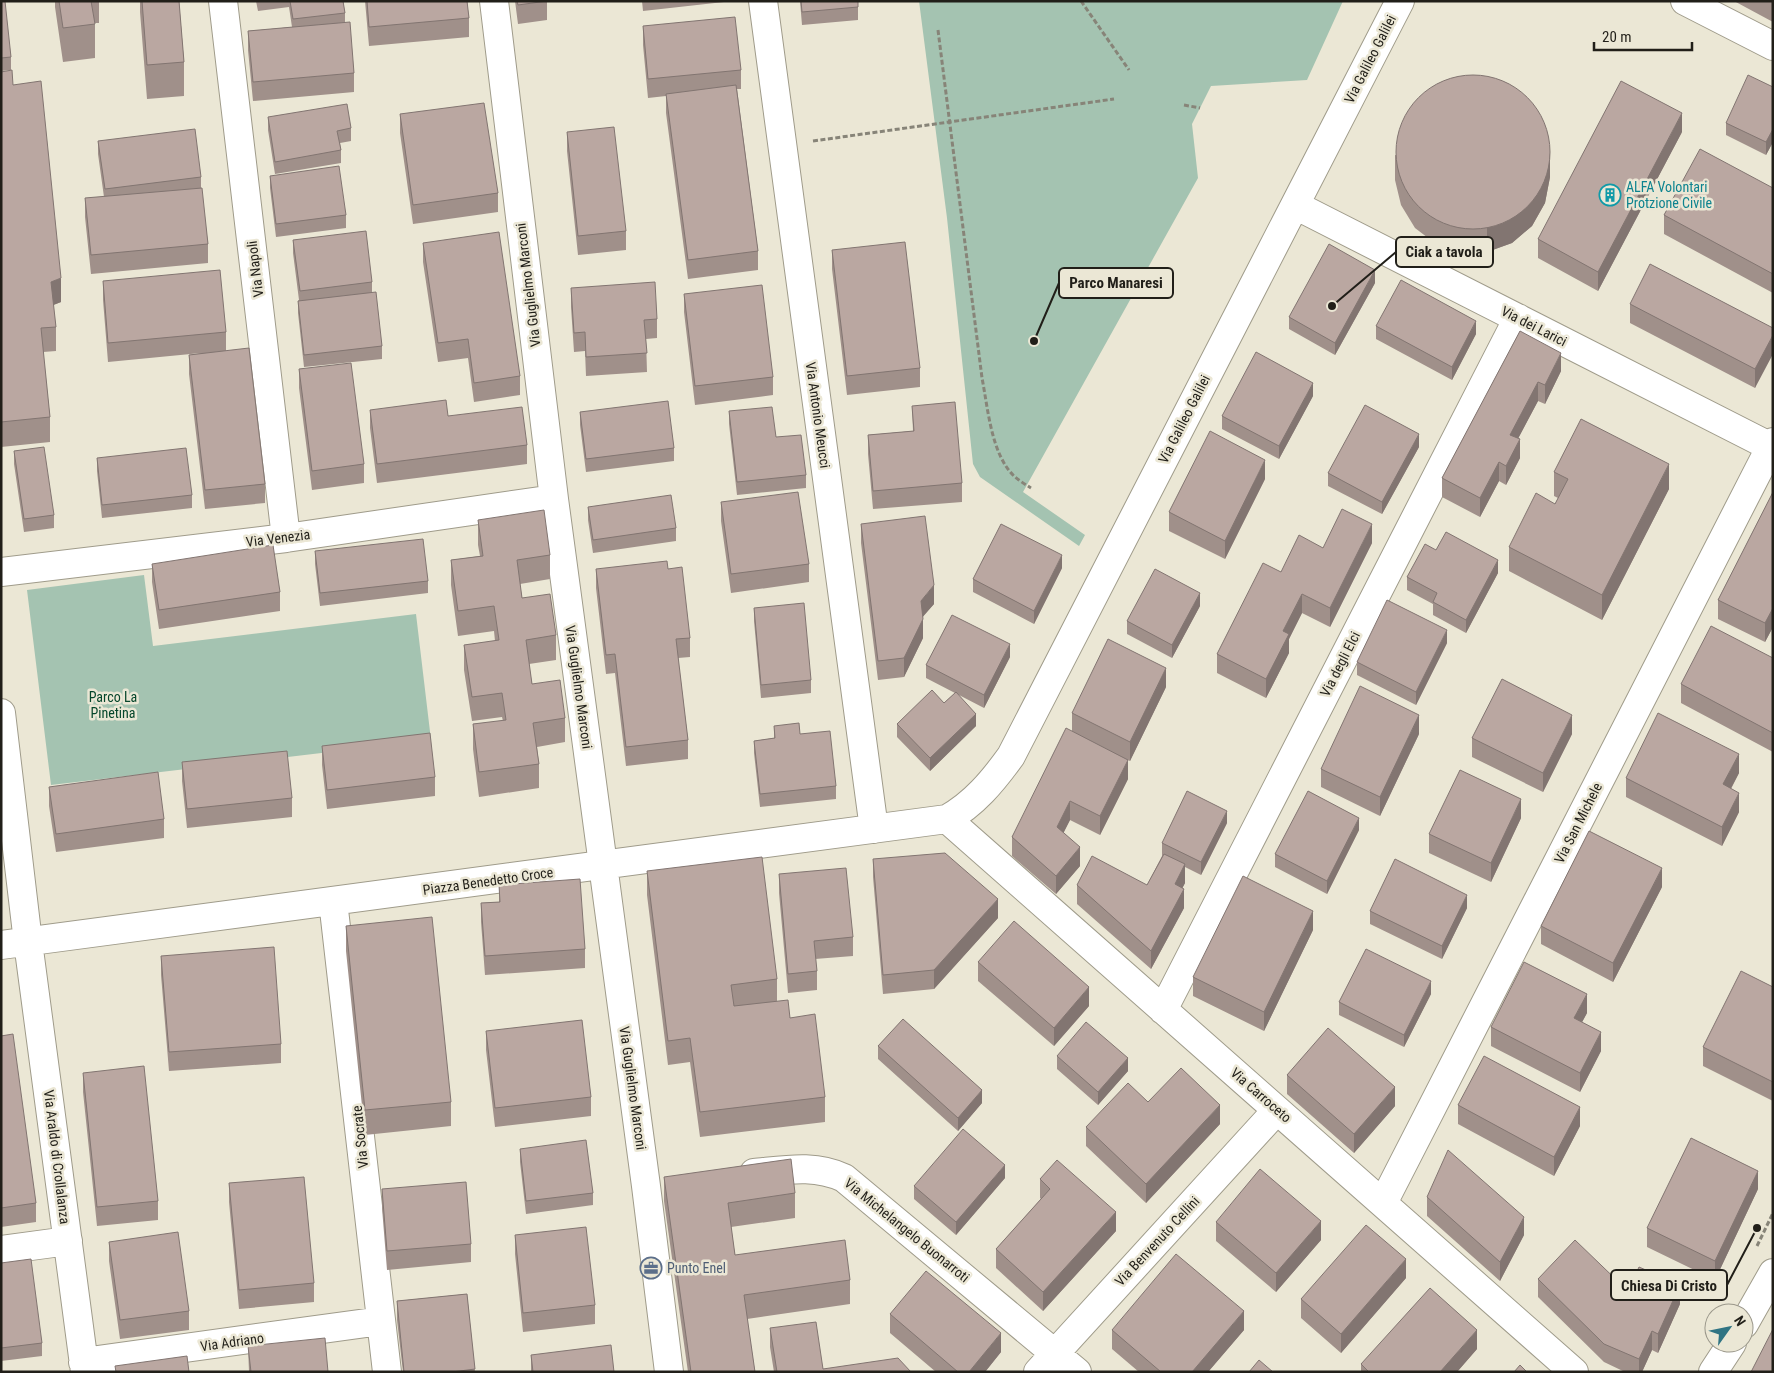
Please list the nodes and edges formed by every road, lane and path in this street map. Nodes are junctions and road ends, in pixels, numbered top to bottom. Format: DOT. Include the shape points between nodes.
graph roads {
  1 [pos="223,1"];
  2 [pos="494,1"];
  3 [pos="763,1"];
  4 [pos="1081,1"];
  5 [pos="1400,1"];
  6 [pos="1685,1"];
  7 [pos="938,30"];
  8 [pos="1773,46"];
  9 [pos="1130,70"];
  10 [pos="1114,99"];
  11 [pos="1184,105"];
  12 [pos="1200,108"];
  13 [pos="950,122"];
  14 [pos="807,142"];
  15 [pos="1294,205"];
  16 [pos="1518,318"];
  17 [pos="1772,446"];
  18 [pos="1031,488"];
  19 [pos="554,499"];
  20 [pos="286,538"];
  21 [pos="1,572"];
  22 [pos="1,713"];
  23 [pos="947,819"];
  24 [pos="874,829"];
  25 [pos="603,865"];
  26 [pos="333,901"];
  27 [pos="28,942"];
  28 [pos="1,945"];
  29 [pos="1163,1010"];
  30 [pos="1278,1110"];
  31 [pos="725,1177"];
  32 [pos="1383,1203"];
  33 [pos="68,1242"];
  34 [pos="1,1250"];
  35 [pos="1773,1273"];
  36 [pos="1754,1306"];
  37 [pos="381,1321"];
  38 [pos="1726,1353"];
  39 [pos="1047,1362"];
  40 [pos="84,1367"];
  41 [pos="387,1372"];
  42 [pos="669,1372"];
  43 [pos="1077,1372"];
  44 [pos="1574,1372"];
  45 [pos="1714,1372"];
  1 -- 20 [label="street, Via Napoli"];
  2 -- 19 [label="street, Via Guglielmo Marconi"];
  3 -- 24 [label="street, Via Antonio Meucci"];
  4 -- 9 [label="path"];
  5 -- 15 [label="street, Via Galileo Galilei"];
  6 -- 8 [label="street"];
  7 -- 13 [label="path"];
  10 -- 13 [label="path"];
  11 -- 12 [label="path"];
  13 -- 14 [label="path"];
  13 -- 18 [label="path" via="991,429 997,448 1014,477"];
  15 -- 16 [label="street, Via dei Larici"];
  15 -- 23 [label="street, Via Galileo Galilei" via="1011,756 975,800"];
  16 -- 17 [label="street, Via dei Larici"];
  16 -- 29 [label="street, Via degli Elci"];
  17 -- 32 [label="street, Via San Michele"];
  19 -- 20 [label="street, Via Venezia"];
  19 -- 25 [label="street, Via Guglielmo Marconi"];
  20 -- 21 [label="street, Via Venezia"];
  22 -- 27 [label="street, Via Araldo di Crollalanza"];
  23 -- 24 [label="street, Piazza Benedetto Croce"];
  23 -- 29 [label="street, Via Carroceto"];
  24 -- 25 [label="street, Piazza Benedetto Croce"];
  25 -- 26 [label="street, Piazza Benedetto Croce"];
  25 -- 42 [label="street, Via Guglielmo Marconi" via="656,1185"];
  26 -- 27 [label="street, Piazza Benedetto Croce"];
  26 -- 37 [label="street, Via Socrate"];
  27 -- 28 [label="street, Piazza Benedetto Croce"];
  27 -- 33 [label="street, Via Araldo di Crollalanza"];
  29 -- 30 [label="street, Via Carroceto"];
  30 -- 32 [label="street, Via Carroceto"];
  30 -- 39 [label="street, Via Benvenuto Cellini"];
  31 -- 39 [label="street, Via Michelangelo Buonarroti" via="808,1169 844,1178"];
  32 -- 44 [label="street, Via Carroceto"];
  33 -- 34 [label="street"];
  33 -- 40 [label="street, Via Araldo di Crollalanza"];
  35 -- 36 [label="street"];
  37 -- 40 [label="street, Via Adriano"];
  37 -- 41 [label="street, Via Socrate"];
  38 -- 45 [label="street"];
  39 -- 43 [label="street, Via Michelangelo Buonarroti"];
}
